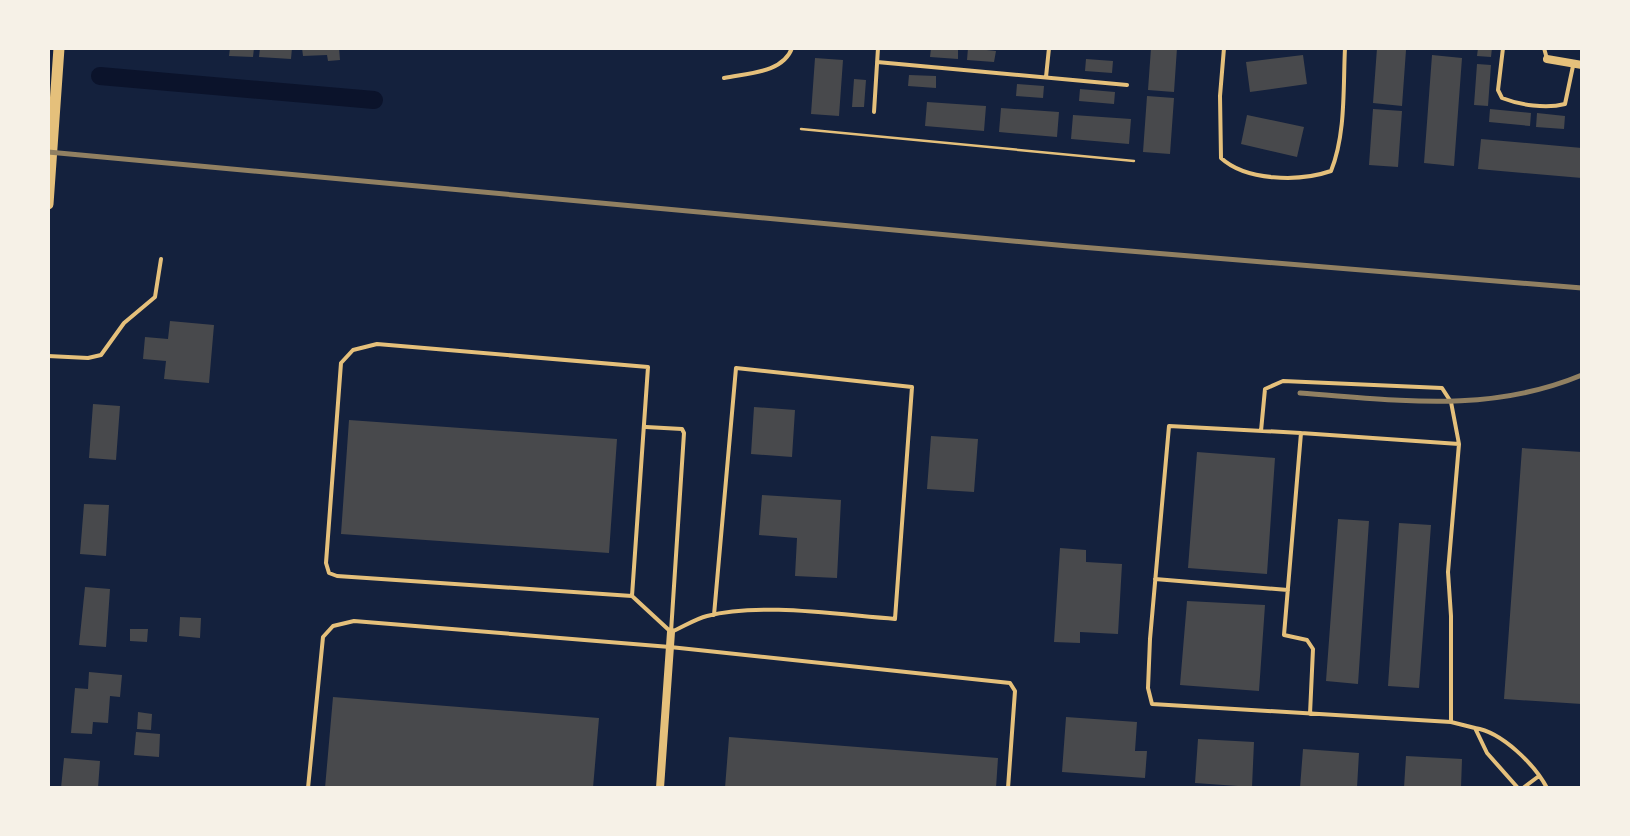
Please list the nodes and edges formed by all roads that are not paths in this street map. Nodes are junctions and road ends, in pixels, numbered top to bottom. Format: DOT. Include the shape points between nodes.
graph roads {
  1 [pos="59,48"];
  2 [pos="792,48"];
  3 [pos="878,48"];
  4 [pos="1049,48"];
  5 [pos="1224,48"];
  6 [pos="1345,48"];
  7 [pos="1503,48"];
  8 [pos="1544,48"];
  9 [pos="1547,59"];
  10 [pos="877,62"];
  11 [pos="1578,65"];
  12 [pos="1046,77"];
  13 [pos="724,78"];
  14 [pos="1127,85"];
  15 [pos="874,112"];
  16 [pos="48,204"];
  17 [pos="161,259"];
  18 [pos="48,356"];
  19 [pos="644,427"];
  20 [pos="1261,431"];
  21 [pos="1301,433"];
  22 [pos="1459,444"];
  23 [pos="1155,579"];
  24 [pos="1288,590"];
  25 [pos="632,596"];
  26 [pos="714,615"];
  27 [pos="671,632"];
  28 [pos="670,648"];
  29 [pos="1310,714"];
  30 [pos="1451,722"];
  31 [pos="1476,728"];
  32 [pos="1540,775"];
  33 [pos="308,788"];
  34 [pos="660,788"];
  35 [pos="1008,788"];
  36 [pos="1521,788"];
  37 [pos="1547,788"];
  1 -- 16 [label="main road"];
  2 -- 13 [label="lane" via="775,67"];
  3 -- 10 [label="lane"];
  4 -- 12 [label="lane"];
  5 -- 6 [label="lane" via="1221,158 1250,174 1317,176 1331,172 1335,161"];
  7 -- 11 [label="lane" via="1498,90 1511,102 1565,104"];
  8 -- 9 [label="lane"];
  9 -- 11 [label="street"];
  10 -- 12 [label="lane"];
  10 -- 15 [label="lane"];
  12 -- 14 [label="lane"];
  17 -- 18 [label="lane" via="155,297 101,354"];
  19 -- 25 [label="lane"];
  19 -- 25 [label="lane" via="648,367 377,344 353,350 341,363 330,573"];
  19 -- 27 [label="lane" via="684,434"];
  20 -- 21 [label="lane"];
  20 -- 22 [label="lane" via="1265,388 1283,380 1442,388 1452,402"];
  20 -- 23 [label="lane" via="1169,426"];
  21 -- 22 [label="lane"];
  21 -- 24 [label="lane"];
  22 -- 30 [label="lane" via="1448,572"];
  23 -- 24 [label="lane"];
  23 -- 29 [label="lane" via="1152,704"];
  24 -- 29 [label="lane" via="1284,635 1307,640 1313,649"];
  25 -- 27 [label="lane"];
  26 -- 26 [label="lane" via="745,610 895,618 912,388 736,368"];
  26 -- 27 [label="lane"];
  27 -- 28 [label="street"];
  28 -- 33 [label="lane" via="354,621 333,626 323,637"];
  28 -- 34 [label="street"];
  28 -- 35 [label="lane" via="1010,683 1015,691"];
  29 -- 30 [label="lane"];
  30 -- 31 [label="lane"];
  31 -- 32 [label="lane" via="1490,730"];
  31 -- 36 [label="lane" via="1487,753"];
  32 -- 36 [label="lane"];
  32 -- 37 [label="lane"];
}
